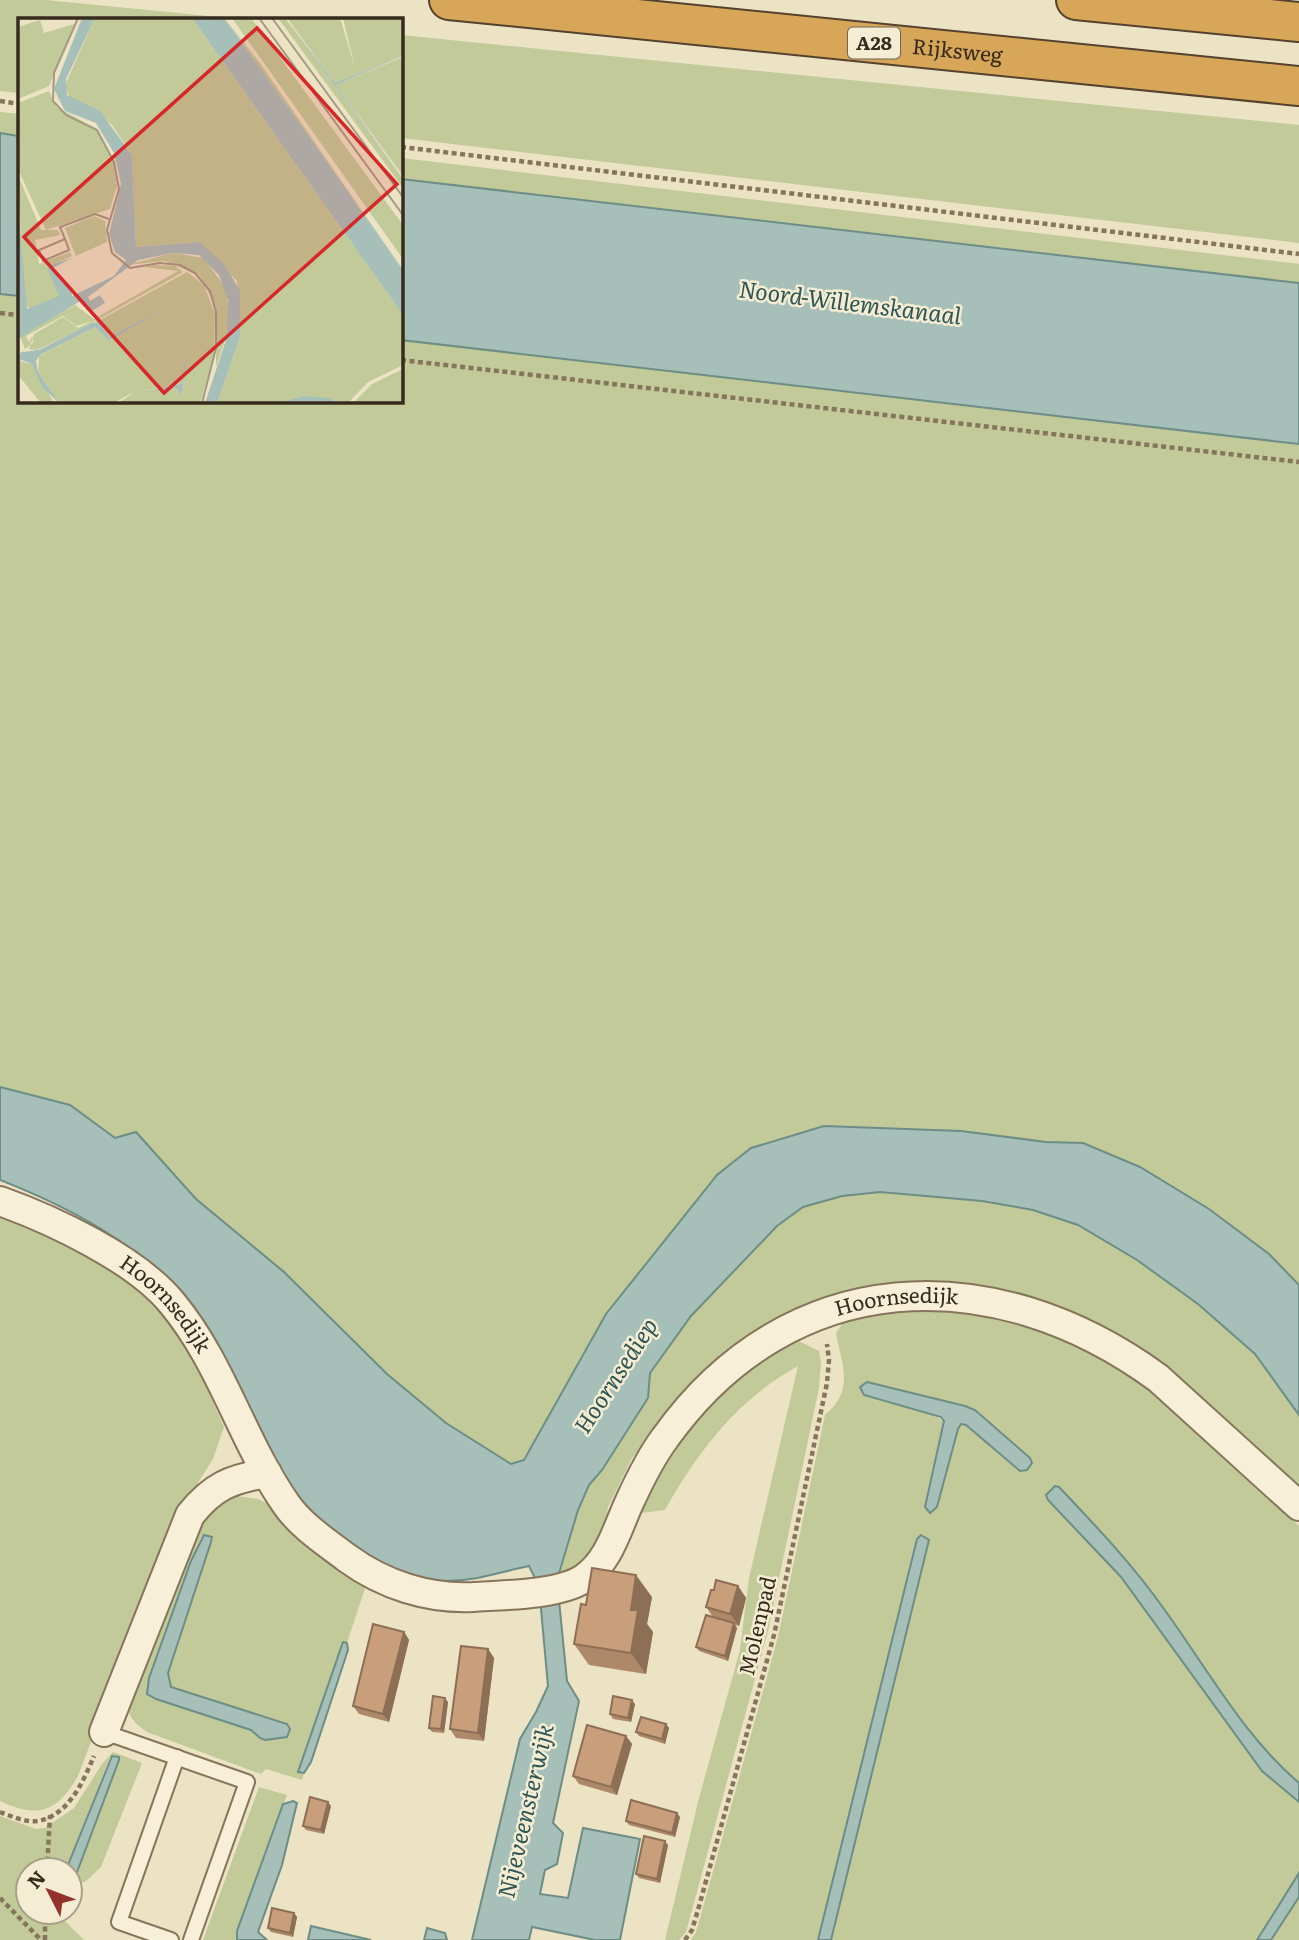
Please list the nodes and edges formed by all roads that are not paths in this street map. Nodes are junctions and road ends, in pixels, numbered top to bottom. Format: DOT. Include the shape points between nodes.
graph roads {
  1 [pos="449,0"];
  2 [pos="1076,0"];
  3 [pos="1299,22"];
  4 [pos="1299,86"];
  5 [pos="0,1201"];
  6 [pos="267,1473"];
  7 [pos="1299,1506"];
  8 [pos="104,1732"];
  9 [pos="177,1758"];
  10 [pos="171,1940"];
  11 [pos="191,1940"];
  1 -- 4 [label="highway, Rijksweg / A28"];
  2 -- 3 [label="highway"];
  5 -- 6 [label="street, Hoornsedijk" via="127,1263 170,1300 199,1339"];
  6 -- 7 [label="street, Hoornsedijk" via="288,1507 310,1530 385,1581 438,1596 471,1597 547,1589 581,1580 613,1542 663,1440 718,1377 766,1341 815,1316 872,1300 910,1296 1018,1307 1073,1326 1158,1378"];
  6 -- 8 [label="street" via="231,1480 211,1491 190,1515"];
  8 -- 9 [label="lane"];
  9 -- 10 [label="lane" via="119,1922"];
  9 -- 11 [label="lane" via="247,1782"];
}
